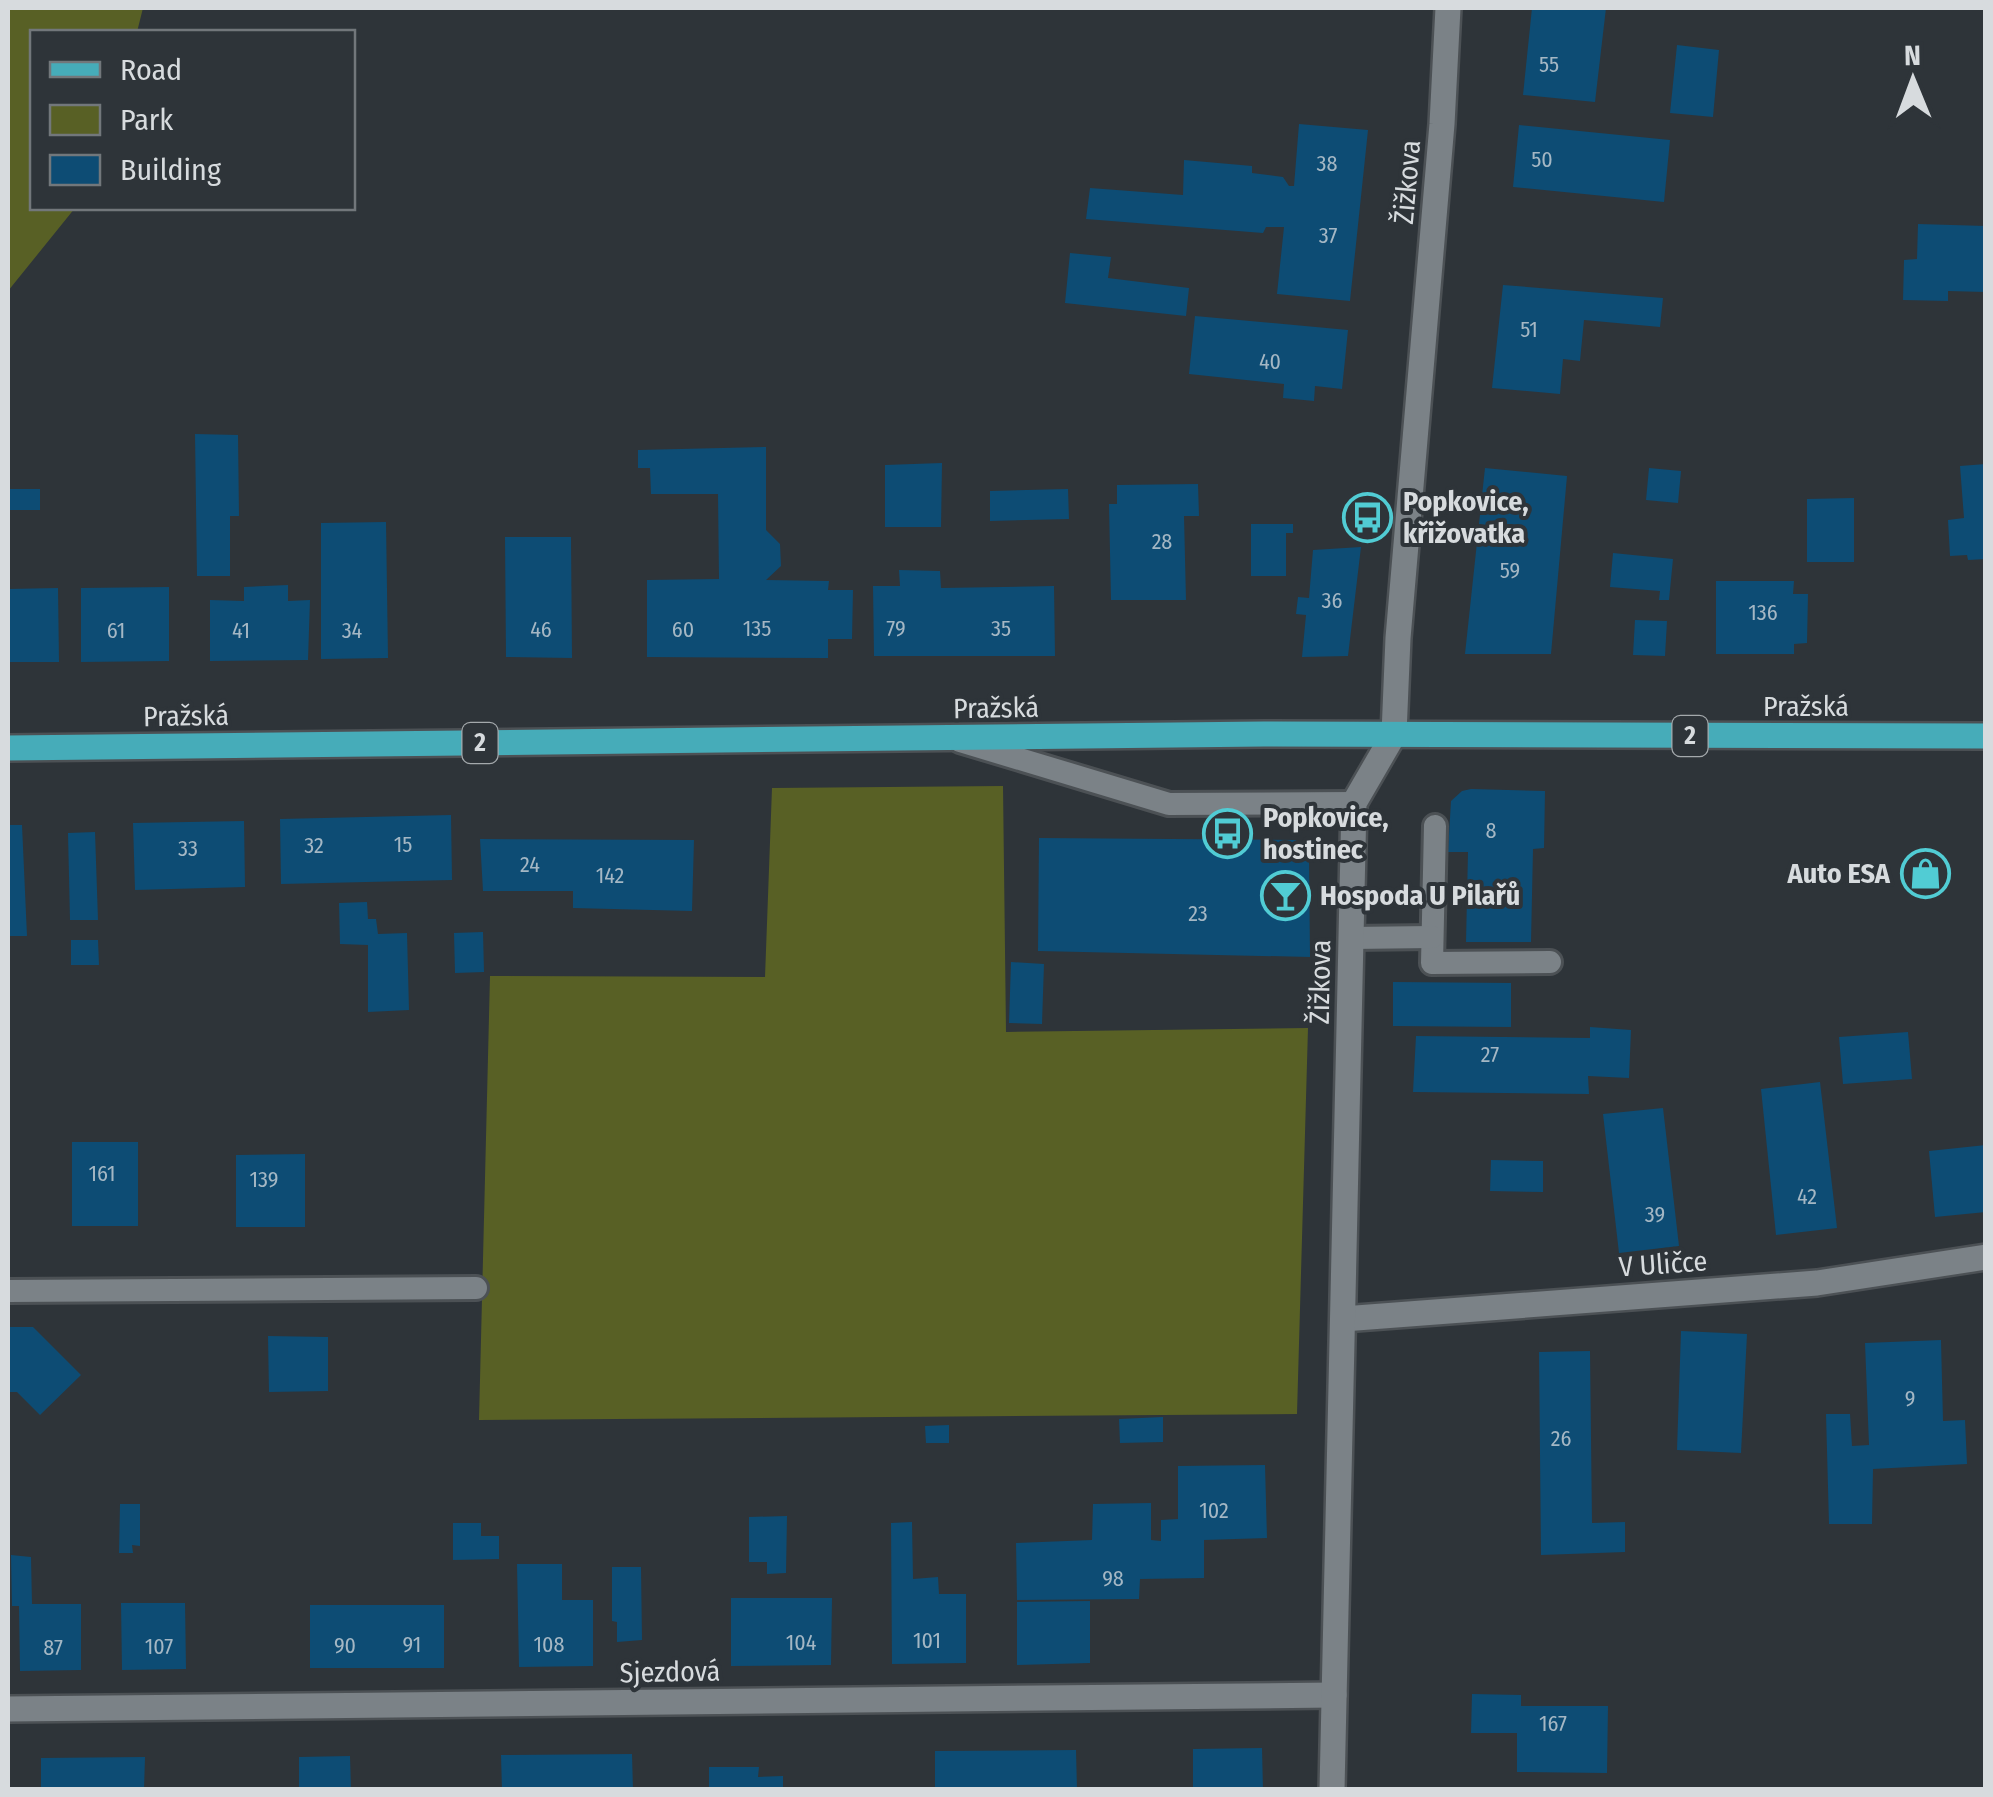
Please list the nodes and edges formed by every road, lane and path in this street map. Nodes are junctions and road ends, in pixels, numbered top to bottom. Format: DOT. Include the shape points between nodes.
graph roads {
  1 [pos="1448,8"];
  2 [pos="1394,734"];
  3 [pos="1986,736"];
  4 [pos="952,738"];
  5 [pos="8,748"];
  6 [pos="1354,803"];
  7 [pos="1435,826"];
  8 [pos="1351,938"];
  9 [pos="1432,938"];
  10 [pos="1550,962"];
  11 [pos="1986,1256"];
  12 [pos="476,1288"];
  13 [pos="8,1290"];
  14 [pos="1343,1319"];
  15 [pos="1334,1695"];
  16 [pos="8,1709"];
  17 [pos="1332,1790"];
  1 -- 2 [label="street, Žižkova"];
  2 -- 3 [label="main road, Pražská / 2"];
  2 -- 4 [label="main road, Pražská / 2"];
  2 -- 6 [label="street, Žižkova"];
  4 -- 5 [label="main road, Pražská / 2"];
  4 -- 6 [label="lane" via="1169,804"];
  6 -- 8 [label="street, Žižkova"];
  7 -- 9 [label="lane"];
  8 -- 9 [label="lane"];
  8 -- 14 [label="street, Žižkova"];
  9 -- 10 [label="lane" via="1432,963"];
  11 -- 14 [label="street, V Uličce" via="1816,1282"];
  12 -- 13 [label="lane"];
  14 -- 15 [label="street, Žižkova"];
  15 -- 16 [label="street, Sjezdová"];
  15 -- 17 [label="street, Žižkova"];
}
